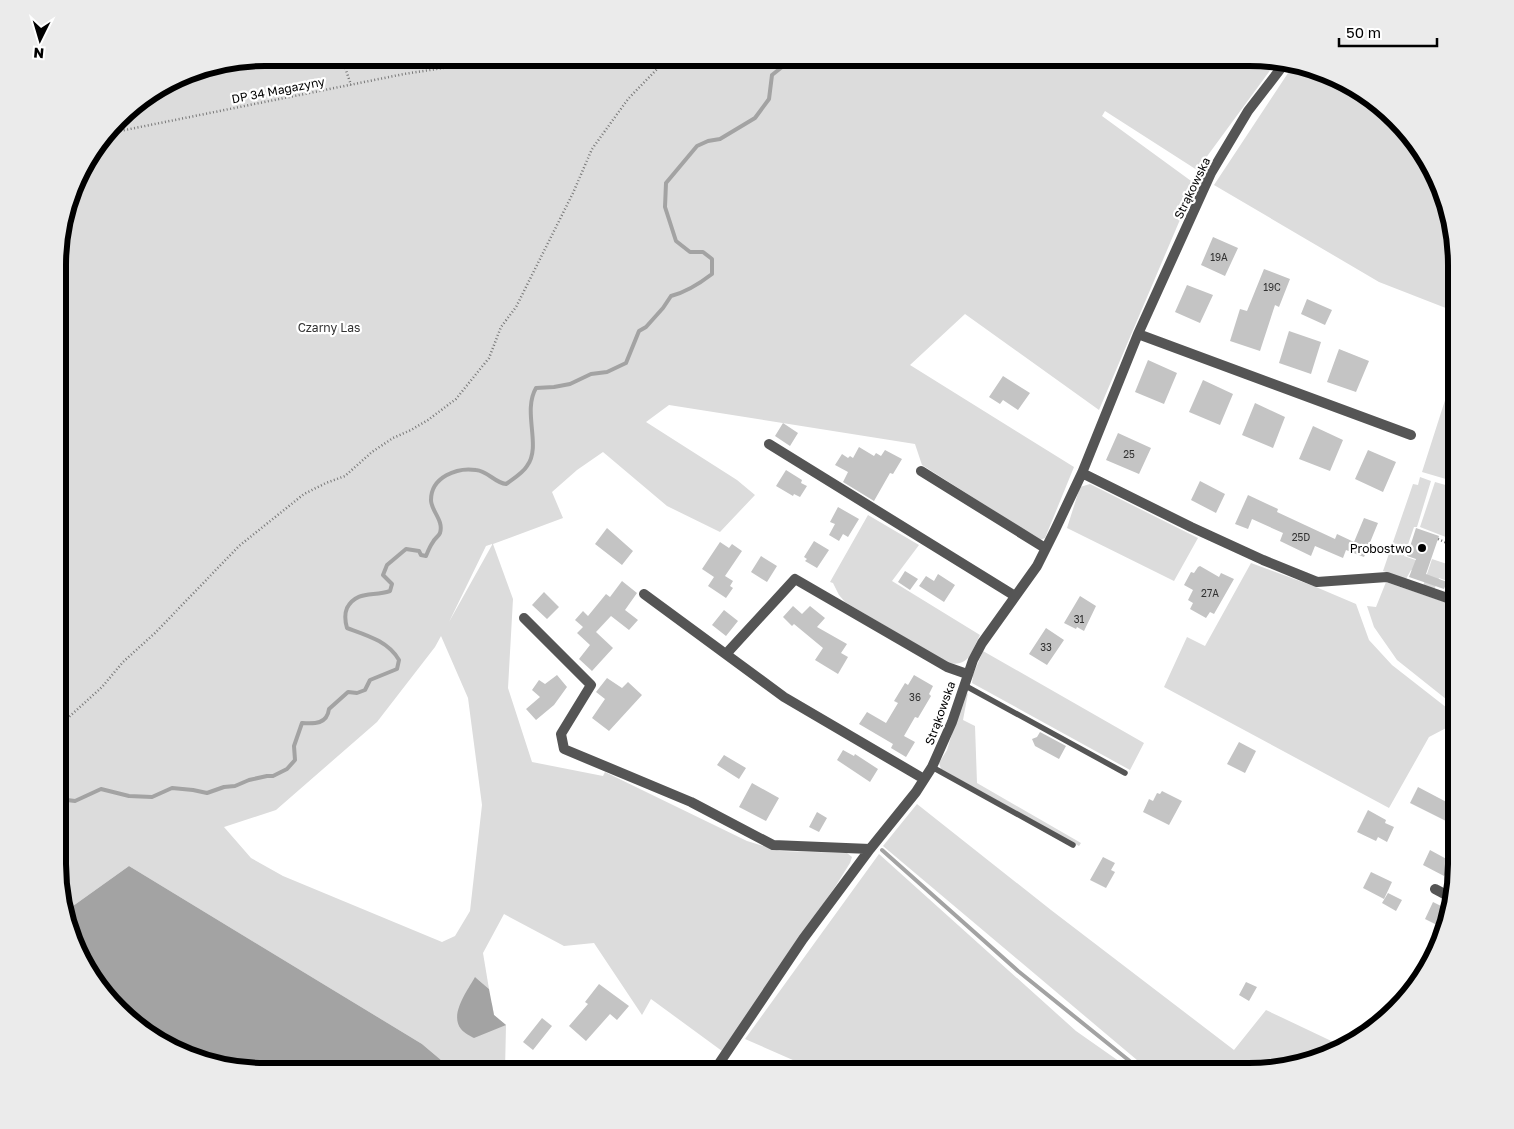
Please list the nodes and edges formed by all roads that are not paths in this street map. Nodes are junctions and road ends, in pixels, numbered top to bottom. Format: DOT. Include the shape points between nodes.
graph roads {
  1 [pos="1280,69"];
  2 [pos="1138,334"];
  3 [pos="1411,436"];
  4 [pos="769,444"];
  5 [pos="921,471"];
  6 [pos="1082,473"];
  7 [pos="1045,548"];
  8 [pos="644,594"];
  9 [pos="1015,596"];
  10 [pos="1448,598"];
  11 [pos="524,618"];
  12 [pos="726,654"];
  13 [pos="967,674"];
  14 [pos="964,685"];
  15 [pos="932,767"];
  16 [pos="1125,773"];
  17 [pos="924,779"];
  18 [pos="1073,845"];
  19 [pos="870,849"];
  20 [pos="1436,889"];
  21 [pos="1445,894"];
  22 [pos="719,1063"];
  1 -- 2 [label="street, Strąkowska" via="1248,111 1211,174"];
  2 -- 3 [label="street"];
  2 -- 6 [label="street, Strąkowska"];
  4 -- 9 [label="street"];
  5 -- 7 [label="street"];
  6 -- 7 [label="street, Strąkowska"];
  6 -- 10 [label="street" via="1191,527 1317,582 1393,578"];
  7 -- 9 [label="street, Strąkowska" via="1037,566"];
  8 -- 12 [label="street"];
  9 -- 13 [label="street, Strąkowska" via="982,643"];
  11 -- 19 [label="street" via="592,685 561,734 564,749 691,802 774,845"];
  12 -- 13 [label="street" via="795,579 947,666"];
  12 -- 17 [label="street" via="784,697"];
  13 -- 14 [label="street, Strąkowska"];
  14 -- 15 [label="street, Strąkowska"];
  14 -- 16 [label="lane"];
  15 -- 17 [label="street, Strąkowska"];
  15 -- 18 [label="lane"];
  17 -- 19 [label="street, Strąkowska"];
  19 -- 22 [label="street, Strąkowska" via="803,938"];
  20 -- 21 [label="street"];
}
